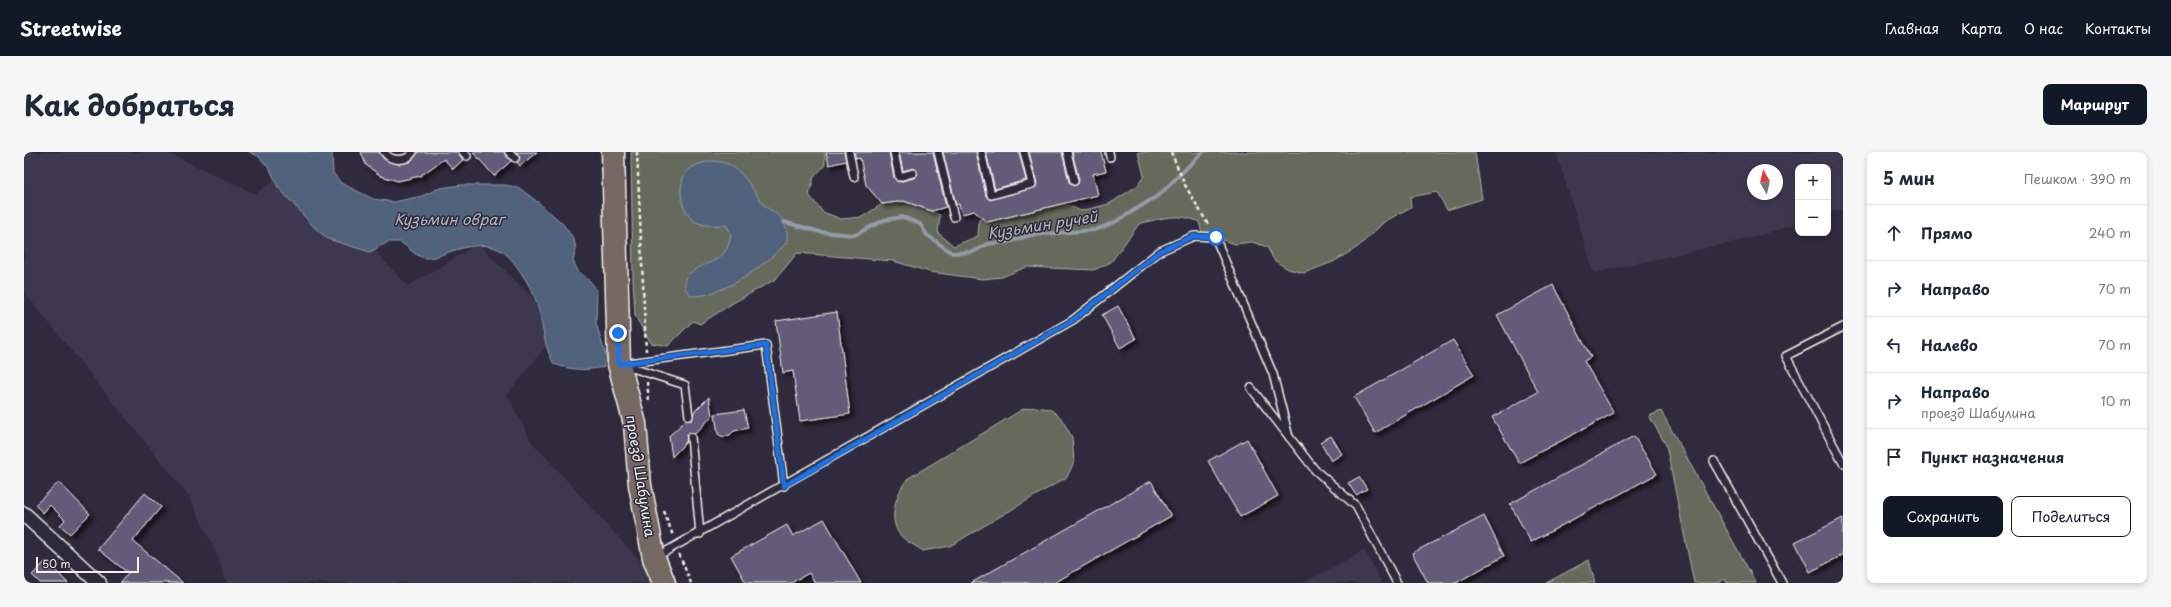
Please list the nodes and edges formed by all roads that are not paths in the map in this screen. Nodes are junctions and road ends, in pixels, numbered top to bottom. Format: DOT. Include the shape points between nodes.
graph roads {
  1 [pos="384,152"];
  2 [pos="413,152"];
  3 [pos="509,152"];
  4 [pos="613,152"];
  5 [pos="849,152"];
  6 [pos="894,152"];
  7 [pos="938,152"];
  8 [pos="981,152"];
  9 [pos="1024,152"];
  10 [pos="1067,152"];
  11 [pos="515,158"];
  12 [pos="913,174"];
  13 [pos="854,177"];
  14 [pos="1074,181"];
  15 [pos="954,217"];
  16 [pos="1843,327"];
  17 [pos="619,364"];
  18 [pos="1251,388"];
  19 [pos="689,416"];
  20 [pos="691,437"];
  21 [pos="1289,437"];
  22 [pos="1714,461"];
  23 [pos="1843,462"];
  24 [pos="784,486"];
  25 [pos="24,514"];
  26 [pos="700,534"];
  27 [pos="654,558"];
  28 [pos="99,583"];
  29 [pos="664,583"];
  30 [pos="1397,583"];
  31 [pos="1782,583"];
  1 -- 2 [label="lane" via="388,157 397,159 406,158"];
  3 -- 11 [label="lane"];
  4 -- 17 [label="main road, проезд Шабулина"];
  5 -- 13 [label="lane"];
  6 -- 12 [label="lane" via="899,177"];
  7 -- 15 [label="lane"];
  8 -- 9 [label="lane" via="991,194 1032,184"];
  10 -- 14 [label="lane"];
  16 -- 23 [label="lane" via="1786,356"];
  17 -- 19 [label="lane" via="684,385"];
  17 -- 24 [label="lane" via="766,345"];
  17 -- 27 [label="main road, проезд Шабулина" via="635,424 640,485"];
  18 -- 21 [label="lane"];
  20 -- 26 [label="lane"];
  21 -- 24 [label="lane" via="1273,374 1216,237 1194,236 1160,251 1073,320"];
  21 -- 30 [label="lane" via="1314,470 1356,506"];
  22 -- 31 [label="lane"];
  24 -- 26 [label="lane"];
  25 -- 28 [label="street"];
  26 -- 27 [label="lane"];
  27 -- 29 [label="main road, проезд Шабулина"];
}
